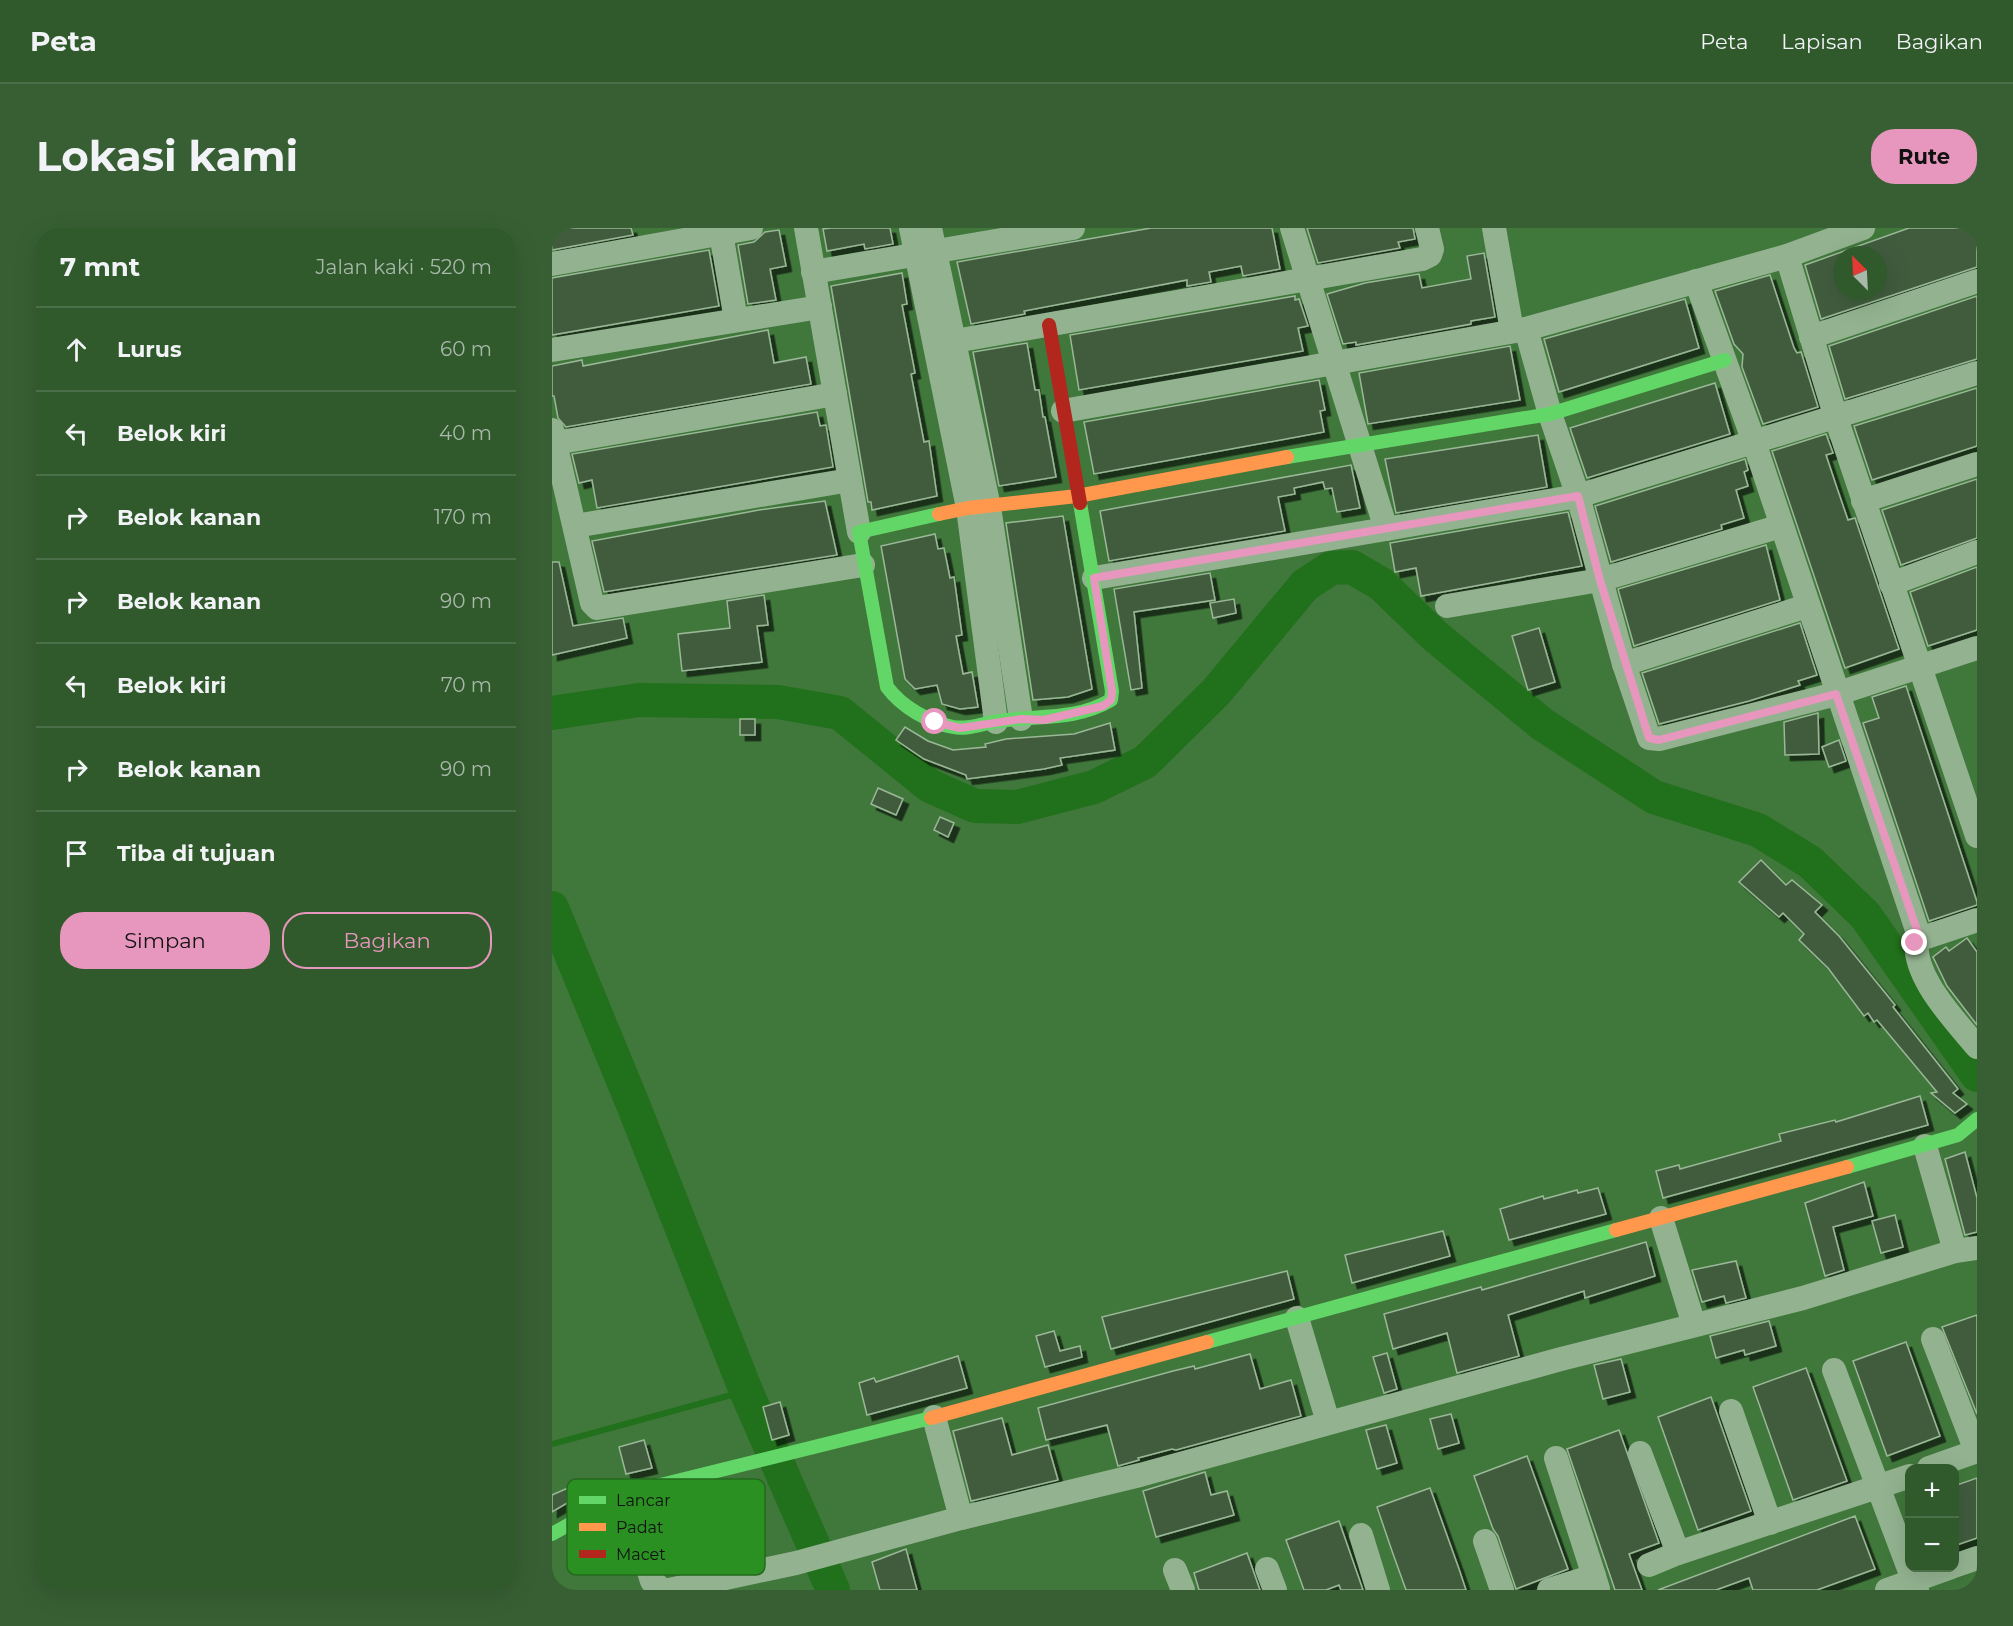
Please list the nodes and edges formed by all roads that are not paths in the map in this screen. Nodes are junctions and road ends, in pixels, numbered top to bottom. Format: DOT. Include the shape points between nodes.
graph roads {
  1 [pos="751,228"];
  2 [pos="806,228"];
  3 [pos="911,228"];
  4 [pos="930,228"];
  5 [pos="1292,228"];
  6 [pos="1427,228"];
  7 [pos="1494,228"];
  8 [pos="1863,228"];
  9 [pos="1058,229"];
  10 [pos="721,233"];
  11 [pos="925,254"];
  12 [pos="1786,256"];
  13 [pos="552,264"];
  14 [pos="813,272"];
  15 [pos="1308,279"];
  16 [pos="1977,281"];
  17 [pos="1696,282"];
  18 [pos="820,307"];
  19 [pos="736,320"];
  20 [pos="1048,325"];
  21 [pos="1519,330"];
  22 [pos="1811,337"];
  23 [pos="956,341"];
  24 [pos="552,350"];
  25 [pos="1725,360"];
  26 [pos="1334,361"];
  27 [pos="1977,373"];
  28 [pos="835,394"];
  29 [pos="1063,411"];
  30 [pos="1550,414"];
  31 [pos="1836,418"];
  32 [pos="554,436"];
  33 [pos="1754,442"];
  34 [pos="1360,444"];
  35 [pos="1977,464"];
  36 [pos="850,480"];
  37 [pos="1077,496"];
  38 [pos="1578,496"];
  39 [pos="1863,501"];
  40 [pos="979,508"];
  41 [pos="575,526"];
  42 [pos="1781,526"];
  43 [pos="1386,529"];
  44 [pos="859,532"];
  45 [pos="1977,552"];
  46 [pos="863,565"];
  47 [pos="1094,578"];
  48 [pos="1600,580"];
  49 [pos="1891,584"];
  50 [pos="1447,606"];
  51 [pos="1808,606"];
  52 [pos="1977,648"];
  53 [pos="1624,664"];
  54 [pos="1918,666"];
  55 [pos="1836,694"];
  56 [pos="1021,719"];
  57 [pos="996,722"];
  58 [pos="1977,836"];
  59 [pos="1977,920"];
  60 [pos="1918,933"];
  61 [pos="1977,1047"];
  62 [pos="1977,1119"];
  63 [pos="1925,1146"];
  64 [pos="1661,1218"];
  65 [pos="1966,1250"];
  66 [pos="1297,1317"];
  67 [pos="1694,1325"];
  68 [pos="1933,1339"];
  69 [pos="1834,1370"];
  70 [pos="1731,1411"];
  71 [pos="934,1417"];
  72 [pos="1328,1422"];
  73 [pos="1976,1451"];
  74 [pos="1640,1453"];
  75 [pos="1556,1458"];
  76 [pos="1940,1464"];
  77 [pos="1905,1478"];
  78 [pos="688,1479"];
  79 [pos="1877,1488"];
  80 [pos="961,1518"];
  81 [pos="1770,1522"];
  82 [pos="567,1525"];
  83 [pos="552,1534"];
  84 [pos="1361,1535"];
  85 [pos="1485,1541"];
  86 [pos="1678,1553"];
  87 [pos="1977,1558"];
  88 [pos="1959,1564"];
  89 [pos="1649,1565"];
  90 [pos="765,1570"];
  91 [pos="1941,1572"];
  92 [pos="650,1575"];
  93 [pos="740,1575"];
  94 [pos="1596,1583"];
  95 [pos="1915,1585"];
  96 [pos="662,1590"];
  97 [pos="669,1590"];
  98 [pos="1378,1590"];
  99 [pos="1502,1590"];
  100 [pos="1550,1590"];
  101 [pos="1887,1590"];
  1 -- 10 [label="street"];
  2 -- 14 [label="street"];
  3 -- 11 [label="street"];
  4 -- 11 [label="street"];
  5 -- 15 [label="street"];
  6 -- 15 [label="street" via="1432,249 1422,259"];
  7 -- 21 [label="street"];
  8 -- 12 [label="street"];
  9 -- 11 [label="street"];
  10 -- 13 [label="street"];
  10 -- 19 [label="street"];
  11 -- 14 [label="street"];
  11 -- 23 [label="street"];
  11 -- 40 [label="street"];
  12 -- 17 [label="street"];
  12 -- 22 [label="street"];
  14 -- 18 [label="street"];
  15 -- 20 [label="street"];
  15 -- 26 [label="street"];
  16 -- 22 [label="street"];
  17 -- 21 [label="street"];
  17 -- 25 [label="street"];
  18 -- 19 [label="street"];
  18 -- 28 [label="street"];
  19 -- 24 [label="street"];
  20 -- 23 [label="street"];
  20 -- 29 [label="street"];
  21 -- 26 [label="street"];
  21 -- 30 [label="street"];
  22 -- 31 [label="street"];
  23 -- 40 [label="street"];
  25 -- 30 [label="street"];
  25 -- 33 [label="street"];
  26 -- 29 [label="street"];
  26 -- 34 [label="street"];
  27 -- 31 [label="street"];
  28 -- 32 [label="street"];
  28 -- 36 [label="street"];
  29 -- 37 [label="street"];
  30 -- 34 [label="street"];
  30 -- 38 [label="street"];
  31 -- 33 [label="street"];
  31 -- 39 [label="street"];
  32 -- 41 [label="street"];
  33 -- 38 [label="street"];
  33 -- 42 [label="street"];
  34 -- 37 [label="street"];
  34 -- 43 [label="street"];
  35 -- 39 [label="street"];
  36 -- 41 [label="street"];
  36 -- 44 [label="street"];
  37 -- 40 [label="street"];
  37 -- 47 [label="street"];
  38 -- 43 [label="street"];
  38 -- 48 [label="street"];
  39 -- 49 [label="street"];
  40 -- 44 [label="street"];
  40 -- 56 [label="street"];
  40 -- 57 [label="street"];
  41 -- 46 [label="street" via="592,603 597,608"];
  42 -- 48 [label="street"];
  42 -- 51 [label="street"];
  43 -- 47 [label="street"];
  44 -- 46 [label="street"];
  45 -- 49 [label="street"];
  46 -- 57 [label="street" via="889,691 935,722 952,727"];
  47 -- 56 [label="street" via="1111,700 1103,706 1044,720"];
  48 -- 50 [label="street"];
  48 -- 53 [label="street"];
  49 -- 54 [label="street"];
  51 -- 53 [label="street"];
  51 -- 55 [label="street"];
  52 -- 54 [label="street"];
  53 -- 55 [label="street" via="1649,738 1653,740"];
  54 -- 55 [label="street"];
  54 -- 58 [label="street"];
  55 -- 60 [label="street"];
  56 -- 57 [label="street"];
  59 -- 60 [label="street" via="1926,938"];
  60 -- 61 [label="street" via="1916,953 1927,980"];
  62 -- 63 [label="street" via="1958,1135"];
  63 -- 64 [label="street"];
  63 -- 65 [label="street"];
  64 -- 66 [label="street"];
  64 -- 67 [label="street"];
  65 -- 67 [label="street"];
  66 -- 71 [label="street"];
  66 -- 72 [label="street"];
  67 -- 72 [label="street"];
  68 -- 73 [label="street"];
  69 -- 79 [label="street"];
  70 -- 81 [label="street"];
  71 -- 78 [label="street"];
  71 -- 80 [label="street"];
  72 -- 80 [label="street" via="1140,1475"];
  73 -- 76 [label="street"];
  74 -- 86 [label="street"];
  75 -- 94 [label="street"];
  77 -- 79 [label="street"];
  79 -- 81 [label="street"];
  79 -- 95 [label="street"];
  80 -- 90 [label="street"];
  81 -- 86 [label="street"];
  82 -- 83 [label="street"];
  84 -- 98 [label="street"];
  85 -- 99 [label="street"];
  86 -- 89 [label="street"];
  87 -- 88 [label="street"];
  91 -- 95 [label="street"];
  92 -- 96 [label="street"];
  93 -- 97 [label="street"];
  94 -- 100 [label="street"];
  95 -- 101 [label="street"];
}
